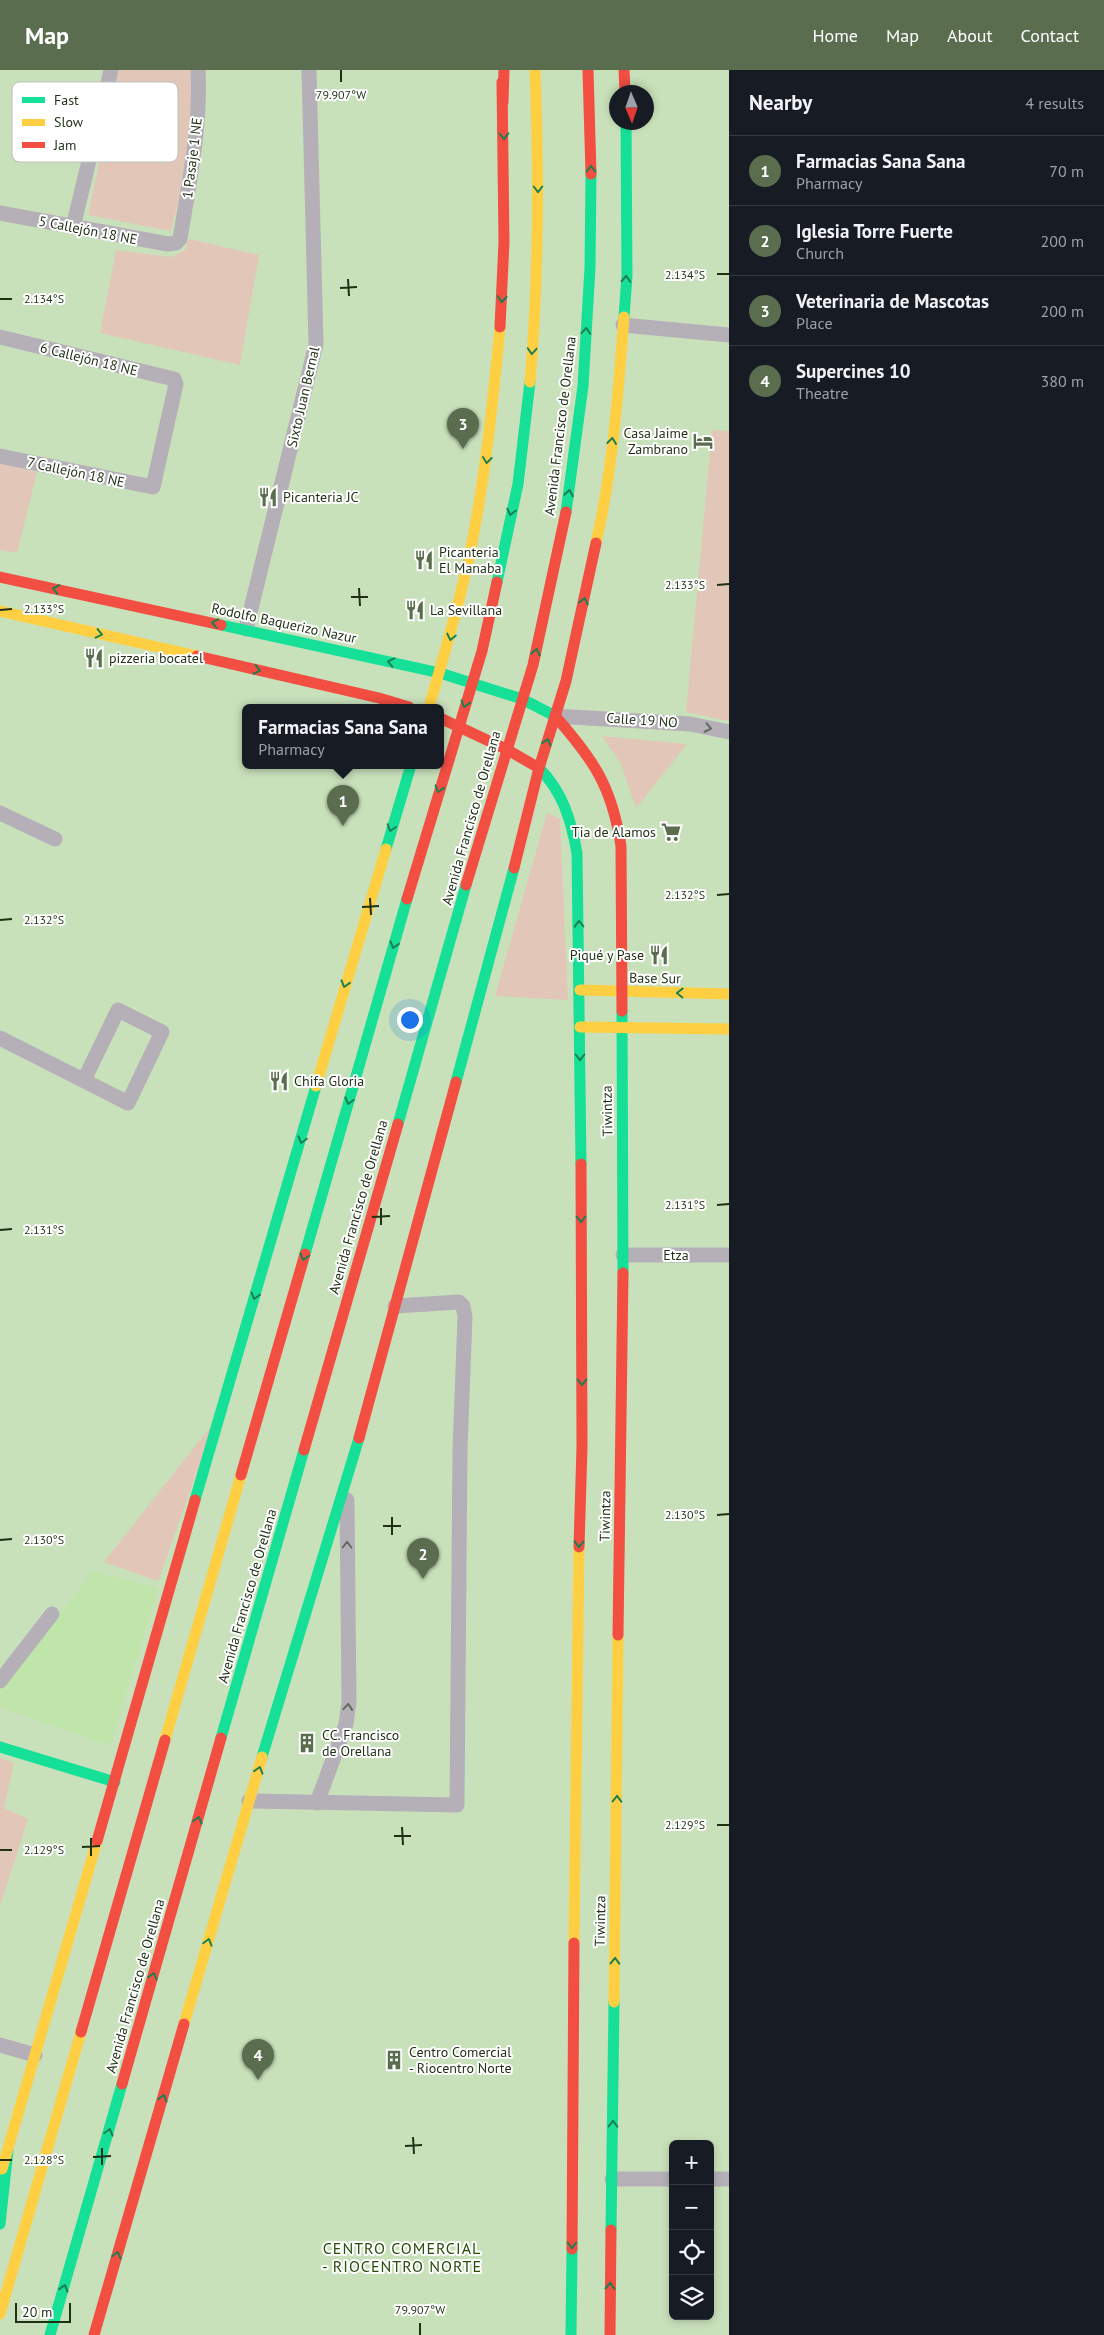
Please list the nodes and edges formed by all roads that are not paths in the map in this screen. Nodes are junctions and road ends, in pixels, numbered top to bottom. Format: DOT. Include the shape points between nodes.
graph roads {
  1 [pos="198,70"];
  2 [pos="309,70"];
  3 [pos="503,70"];
  4 [pos="535,70"];
  5 [pos="588,70"];
  6 [pos="624,70"];
  7 [pos="625,85"];
  8 [pos="626,130"];
  9 [pos="89,162"];
  10 [pos="0,213"];
  11 [pos="73,227"];
  12 [pos="176,243"];
  13 [pos="623,326"];
  14 [pos="729,335"];
  15 [pos="0,337"];
  16 [pos="0,456"];
  17 [pos="153,487"];
  18 [pos="0,577"];
  19 [pos="0,612"];
  20 [pos="246,630"];
  21 [pos="440,673"];
  22 [pos="472,682"];
  23 [pos="522,699"];
  24 [pos="399,704"];
  25 [pos="430,704"];
  26 [pos="555,716"];
  27 [pos="444,720"];
  28 [pos="458,726"];
  29 [pos="729,732"];
  30 [pos="506,749"];
  31 [pos="539,768"];
  32 [pos="411,769"];
  33 [pos="0,813"];
  34 [pos="55,839"];
  35 [pos="580,990"];
  36 [pos="622,992"];
  37 [pos="729,994"];
  38 [pos="580,1028"];
  39 [pos="621,1028"];
  40 [pos="729,1029"];
  41 [pos="0,1038"];
  42 [pos="84,1080"];
  43 [pos="623,1255"];
  44 [pos="729,1255"];
  45 [pos="394,1306"];
  46 [pos="347,1479"];
  47 [pos="52,1614"];
  48 [pos="0,1681"];
  49 [pos="0,1747"];
  50 [pos="115,1782"];
  51 [pos="249,1801"];
  52 [pos="317,1803"];
  53 [pos="0,2045"];
  54 [pos="35,2055"];
  55 [pos="8,2150"];
  56 [pos="0,2176"];
  57 [pos="612,2179"];
  58 [pos="669,2179"];
  59 [pos="714,2179"];
  60 [pos="729,2179"];
  61 [pos="0,2224"];
  62 [pos="0,2314"];
  63 [pos="50,2335"];
  64 [pos="94,2335"];
  65 [pos="571,2335"];
  66 [pos="610,2335"];
  1 -- 12 [label="street, 1 Pasaje 1 NE" via="193,154 180,239"];
  2 -- 20 [label="street, Sixto Juan Bernal" via="316,344"];
  3 -- 21 [label="main road, one-way" via="504,271 496,381 484,482 450,642"];
  4 -- 22 [label="main road, one-way" via="537,267 530,380 518,484 482,651"];
  23 -- 5 [label="main road, Avenida Francisco de Orellana, one-way" via="533,665 570,494 583,386 590,268"];
  6 -- 7 [label="main road"];
  13 -- 8 [label="main road, one-way"];
  9 -- 11 [label="street"];
  10 -- 11 [label="street, 5 Callejón 18 NE"];
  11 -- 12 [label="street, 5 Callejón 18 NE"];
  13 -- 14 [label="street"];
  26 -- 13 [label="main road, one-way" via="568,672 604,508"];
  15 -- 17 [label="street, 6 Callejón 18 NE" via="174,379 176,384"];
  16 -- 17 [label="street, 7 Callejón 18 NE"];
  20 -- 18 [label="main road, Rodolfo Baquerizo Nazur, one-way"];
  19 -- 24 [label="main road, one-way"];
  21 -- 20 [label="main road, Rodolfo Baquerizo Nazur, one-way"];
  21 -- 22 [label="main road, Rodolfo Baquerizo Nazur"];
  21 -- 25 [label="main road"];
  22 -- 23 [label="main road, Rodolfo Baquerizo Nazur"];
  22 -- 28 [label="main road, one-way"];
  23 -- 26 [label="main road, Rodolfo Baquerizo Nazur"];
  23 -- 30 [label="main road, Avenida Francisco de Orellana"];
  26 -- 29 [label="street, Calle 19 NO, one-way" via="690,724"];
  31 -- 26 [label="main road, one-way"];
  26 -- 36 [label="main road, Tiwintza" via="595,763 618,822"];
  27 -- 28 [label="main road"];
  28 -- 30 [label="main road"];
  28 -- 62 [label="main road, one-way"];
  30 -- 31 [label="main road"];
  63 -- 30 [label="main road, Avenida Francisco de Orellana, one-way"];
  35 -- 31 [label="main road, Tiwintza, one-way" via="574,833 563,798"];
  31 -- 45 [label="main road"];
  32 -- 50 [label="main road, one-way" via="343,991"];
  33 -- 34 [label="street"];
  35 -- 36 [label="main road, Base Sur"];
  35 -- 38 [label="main road, Tiwintza"];
  37 -- 36 [label="main road, Base Sur, one-way"];
  36 -- 39 [label="main road, Tiwintza"];
  38 -- 39 [label="main road"];
  38 -- 65 [label="main road, Tiwintza, one-way" via="582,1447 576,1686"];
  39 -- 40 [label="main road"];
  39 -- 43 [label="main road, Tiwintza"];
  41 -- 42 [label="street"];
  42 -- 42 [label="street" via="118,1010 162,1032 128,1103"];
  43 -- 44 [label="street, Etza"];
  57 -- 43 [label="main road, Tiwintza, one-way"];
  45 -- 46 [label="main road"];
  45 -- 52 [label="street" via="459,1302 465,1317 460,1449 458,1806"];
  51 -- 46 [label="main road, one-way"];
  52 -- 46 [label="street, one-way" via="346,1724 349,1702"];
  47 -- 48 [label="street"];
  49 -- 50 [label="main road"];
  50 -- 54 [label="main road"];
  51 -- 52 [label="street"];
  64 -- 51 [label="main road, one-way"];
  53 -- 54 [label="street"];
  54 -- 55 [label="main road"];
  55 -- 56 [label="main road"];
  55 -- 61 [label="main road"];
  57 -- 58 [label="street"];
  66 -- 57 [label="main road, Tiwintza, one-way"];
  59 -- 60 [label="street"];
}
